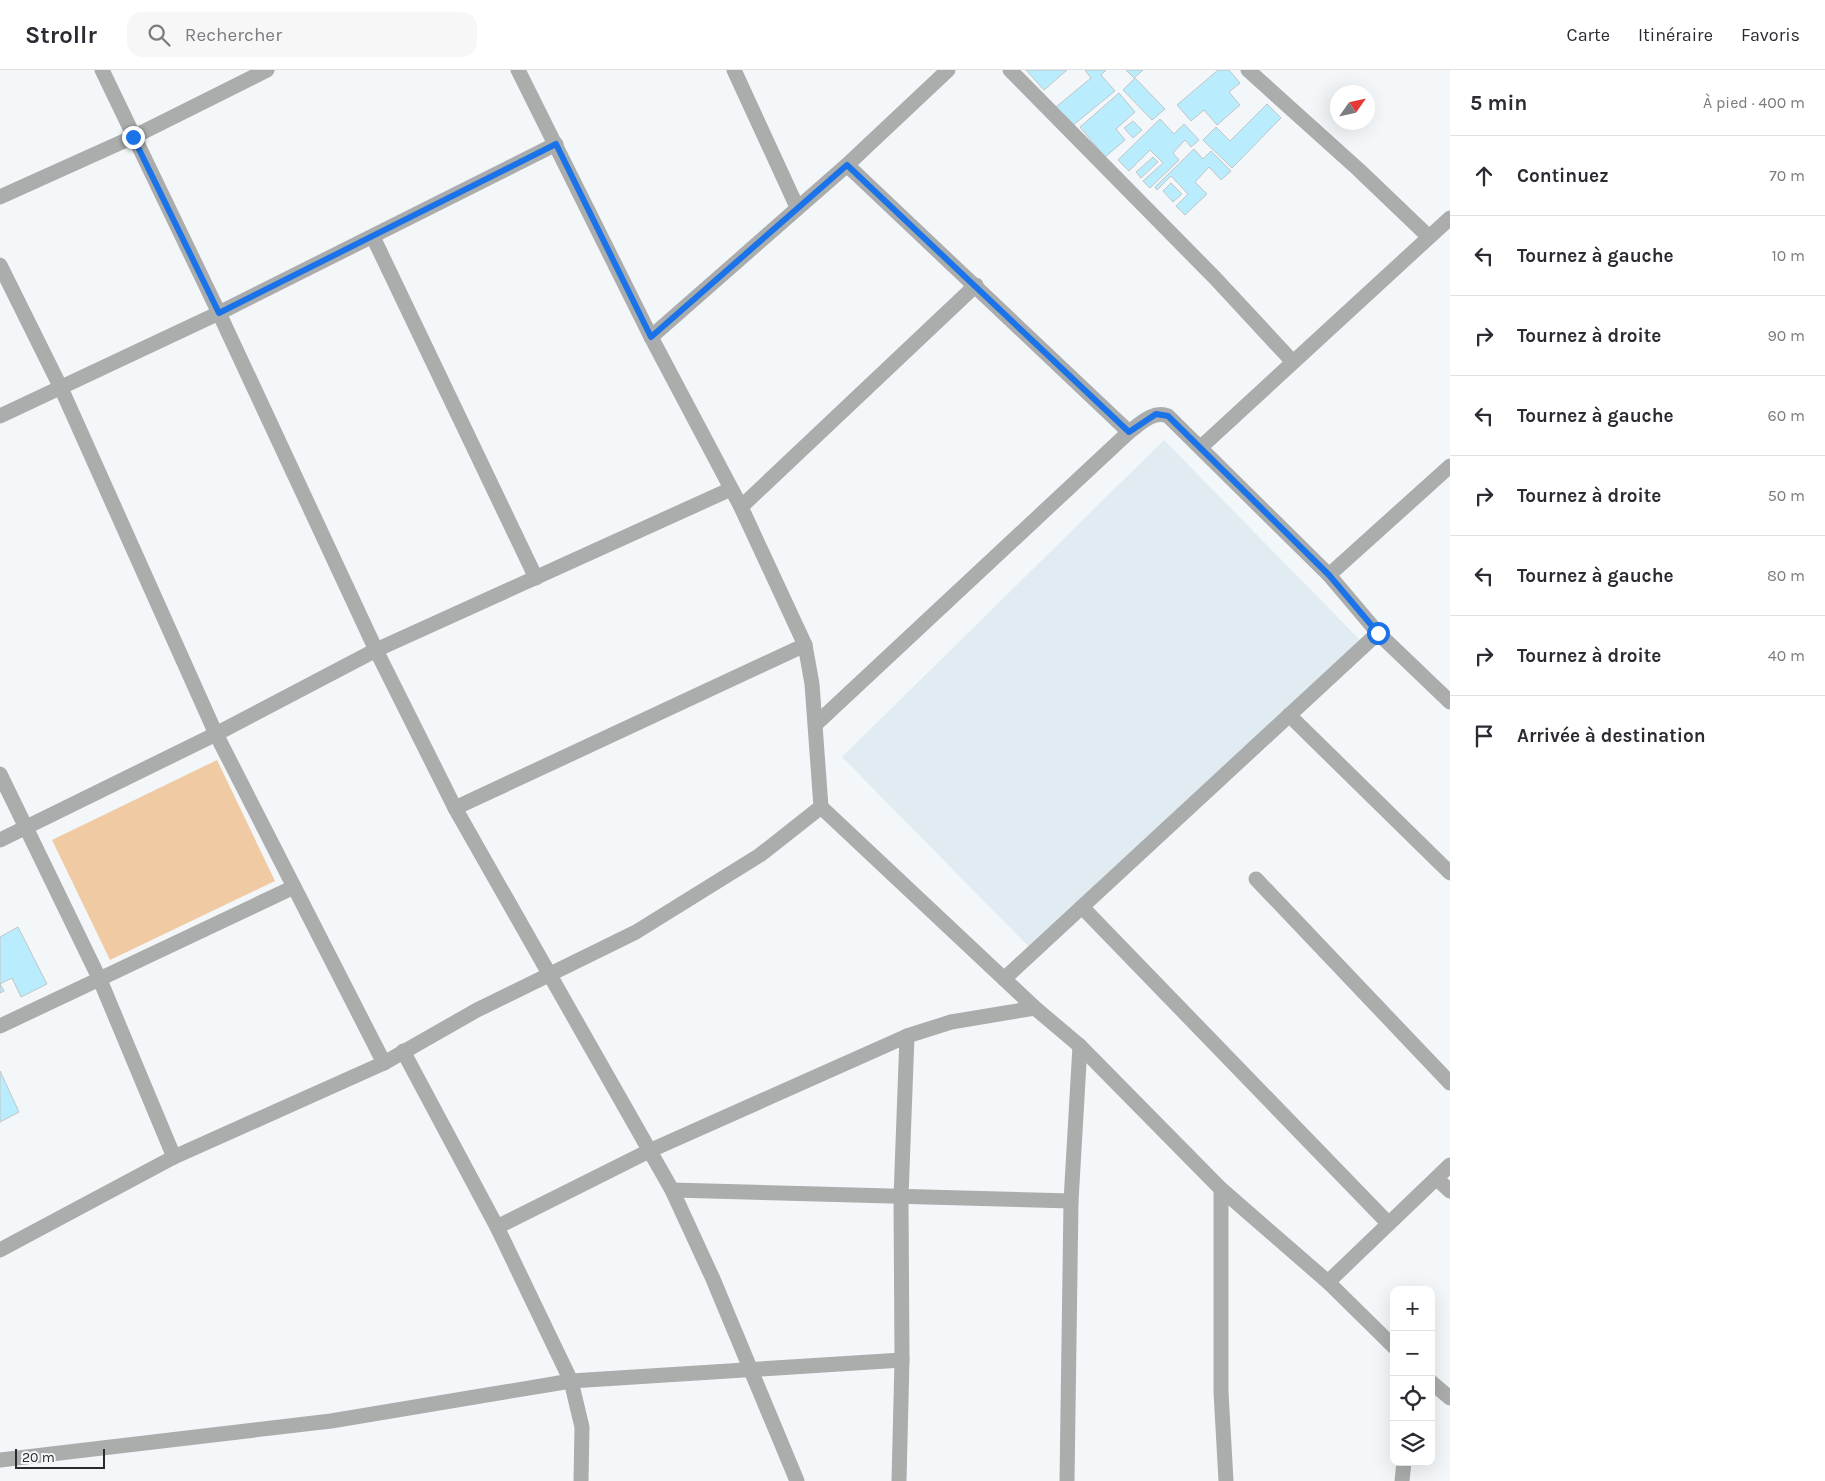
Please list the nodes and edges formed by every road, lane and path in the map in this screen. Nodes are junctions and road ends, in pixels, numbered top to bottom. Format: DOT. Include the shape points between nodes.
graph roads {
  1 [pos="102,70"];
  2 [pos="267,70"];
  3 [pos="518,70"];
  4 [pos="734,70"];
  5 [pos="948,70"];
  6 [pos="1010,70"];
  7 [pos="1248,70"];
  8 [pos="133,137"];
  9 [pos="556,144"];
  10 [pos="847,165"];
  11 [pos="0,197"];
  12 [pos="796,207"];
  13 [pos="1450,218"];
  14 [pos="373,237"];
  15 [pos="1429,237"];
  16 [pos="0,265"];
  17 [pos="976,285"];
  18 [pos="219,313"];
  19 [pos="651,337"];
  20 [pos="1293,362"];
  21 [pos="61,388"];
  22 [pos="0,416"];
  23 [pos="1129,432"];
  24 [pos="1201,447"];
  25 [pos="1450,466"];
  26 [pos="731,488"];
  27 [pos="741,507"];
  28 [pos="1329,575"];
  29 [pos="536,578"];
  30 [pos="1378,633"];
  31 [pos="805,644"];
  32 [pos="376,650"];
  33 [pos="1450,702"];
  34 [pos="1289,714"];
  35 [pos="816,724"];
  36 [pos="216,734"];
  37 [pos="0,774"];
  38 [pos="821,807"];
  39 [pos="455,808"];
  40 [pos="25,829"];
  41 [pos="0,840"];
  42 [pos="1450,873"];
  43 [pos="1256,879"];
  44 [pos="294,887"];
  45 [pos="1082,907"];
  46 [pos="549,975"];
  47 [pos="1004,979"];
  48 [pos="100,980"];
  49 [pos="1035,1008"];
  50 [pos="0,1026"];
  51 [pos="907,1036"];
  52 [pos="1080,1046"];
  53 [pos="403,1051"];
  54 [pos="384,1063"];
  55 [pos="1450,1083"];
  56 [pos="649,1151"];
  57 [pos="174,1157"];
  58 [pos="1450,1166"];
  59 [pos="1437,1179"];
  60 [pos="1221,1189"];
  61 [pos="672,1190"];
  62 [pos="1450,1191"];
  63 [pos="901,1197"];
  64 [pos="1071,1201"];
  65 [pos="1388,1223"];
  66 [pos="497,1227"];
  67 [pos="0,1250"];
  68 [pos="1328,1282"];
  69 [pos="1390,1343"];
  70 [pos="902,1360"];
  71 [pos="751,1369"];
  72 [pos="571,1381"];
  73 [pos="1435,1385"];
  74 [pos="1450,1398"];
  75 [pos="0,1460"];
  76 [pos="1404,1466"];
  77 [pos="581,1481"];
  78 [pos="797,1481"];
  79 [pos="899,1481"];
  80 [pos="1067,1481"];
  81 [pos="1226,1481"];
  82 [pos="1402,1481"];
  1 -- 8 [label="street"];
  2 -- 8 [label="street"];
  3 -- 9 [label="street"];
  4 -- 12 [label="street"];
  5 -- 10 [label="street"];
  6 -- 20 [label="street"];
  7 -- 15 [label="street"];
  8 -- 11 [label="street"];
  8 -- 18 [label="street"];
  9 -- 14 [label="street"];
  9 -- 19 [label="street"];
  10 -- 12 [label="street"];
  10 -- 17 [label="street"];
  12 -- 19 [label="street"];
  13 -- 15 [label="street"];
  14 -- 18 [label="street"];
  14 -- 29 [label="street"];
  15 -- 20 [label="street"];
  16 -- 21 [label="street"];
  17 -- 23 [label="street"];
  17 -- 27 [label="street"];
  18 -- 21 [label="street"];
  18 -- 32 [label="street"];
  19 -- 26 [label="street"];
  20 -- 24 [label="street"];
  21 -- 22 [label="street"];
  21 -- 36 [label="street"];
  23 -- 24 [label="street" via="1161,413"];
  23 -- 35 [label="street"];
  24 -- 28 [label="street"];
  25 -- 28 [label="street"];
  26 -- 27 [label="street"];
  26 -- 29 [label="street"];
  27 -- 31 [label="street"];
  28 -- 30 [label="street"];
  29 -- 32 [label="street"];
  30 -- 33 [label="street"];
  30 -- 34 [label="street"];
  31 -- 35 [label="street"];
  31 -- 39 [label="street"];
  32 -- 36 [label="street"];
  32 -- 39 [label="street"];
  34 -- 42 [label="street"];
  34 -- 45 [label="street"];
  35 -- 38 [label="street"];
  36 -- 40 [label="street"];
  36 -- 44 [label="street"];
  37 -- 40 [label="street"];
  38 -- 46 [label="street" via="760,855 672,911"];
  38 -- 47 [label="street"];
  39 -- 46 [label="street"];
  40 -- 41 [label="street"];
  40 -- 48 [label="street"];
  43 -- 55 [label="street"];
  44 -- 48 [label="street"];
  44 -- 54 [label="street"];
  45 -- 47 [label="street"];
  45 -- 65 [label="street"];
  46 -- 53 [label="street"];
  46 -- 56 [label="street"];
  47 -- 49 [label="street"];
  48 -- 50 [label="street"];
  48 -- 57 [label="street"];
  49 -- 51 [label="street" via="951,1022"];
  49 -- 52 [label="street"];
  51 -- 56 [label="street"];
  51 -- 63 [label="street"];
  52 -- 60 [label="street"];
  52 -- 64 [label="street"];
  53 -- 54 [label="street"];
  53 -- 66 [label="street"];
  54 -- 57 [label="street"];
  56 -- 61 [label="street"];
  56 -- 66 [label="street"];
  57 -- 67 [label="street"];
  58 -- 59 [label="street"];
  59 -- 62 [label="street"];
  59 -- 65 [label="street"];
  60 -- 68 [label="street"];
  60 -- 81 [label="street" via="1221,1392"];
  61 -- 63 [label="street"];
  61 -- 71 [label="street"];
  63 -- 64 [label="street"];
  63 -- 70 [label="street"];
  64 -- 80 [label="street"];
  65 -- 68 [label="street"];
  66 -- 72 [label="street"];
  68 -- 69 [label="street"];
  70 -- 71 [label="street"];
  70 -- 79 [label="street"];
  71 -- 72 [label="street"];
  71 -- 78 [label="street"];
  72 -- 75 [label="street" via="331,1421"];
  72 -- 77 [label="street" via="582,1427"];
  73 -- 74 [label="street"];
  76 -- 82 [label="street"];
}
